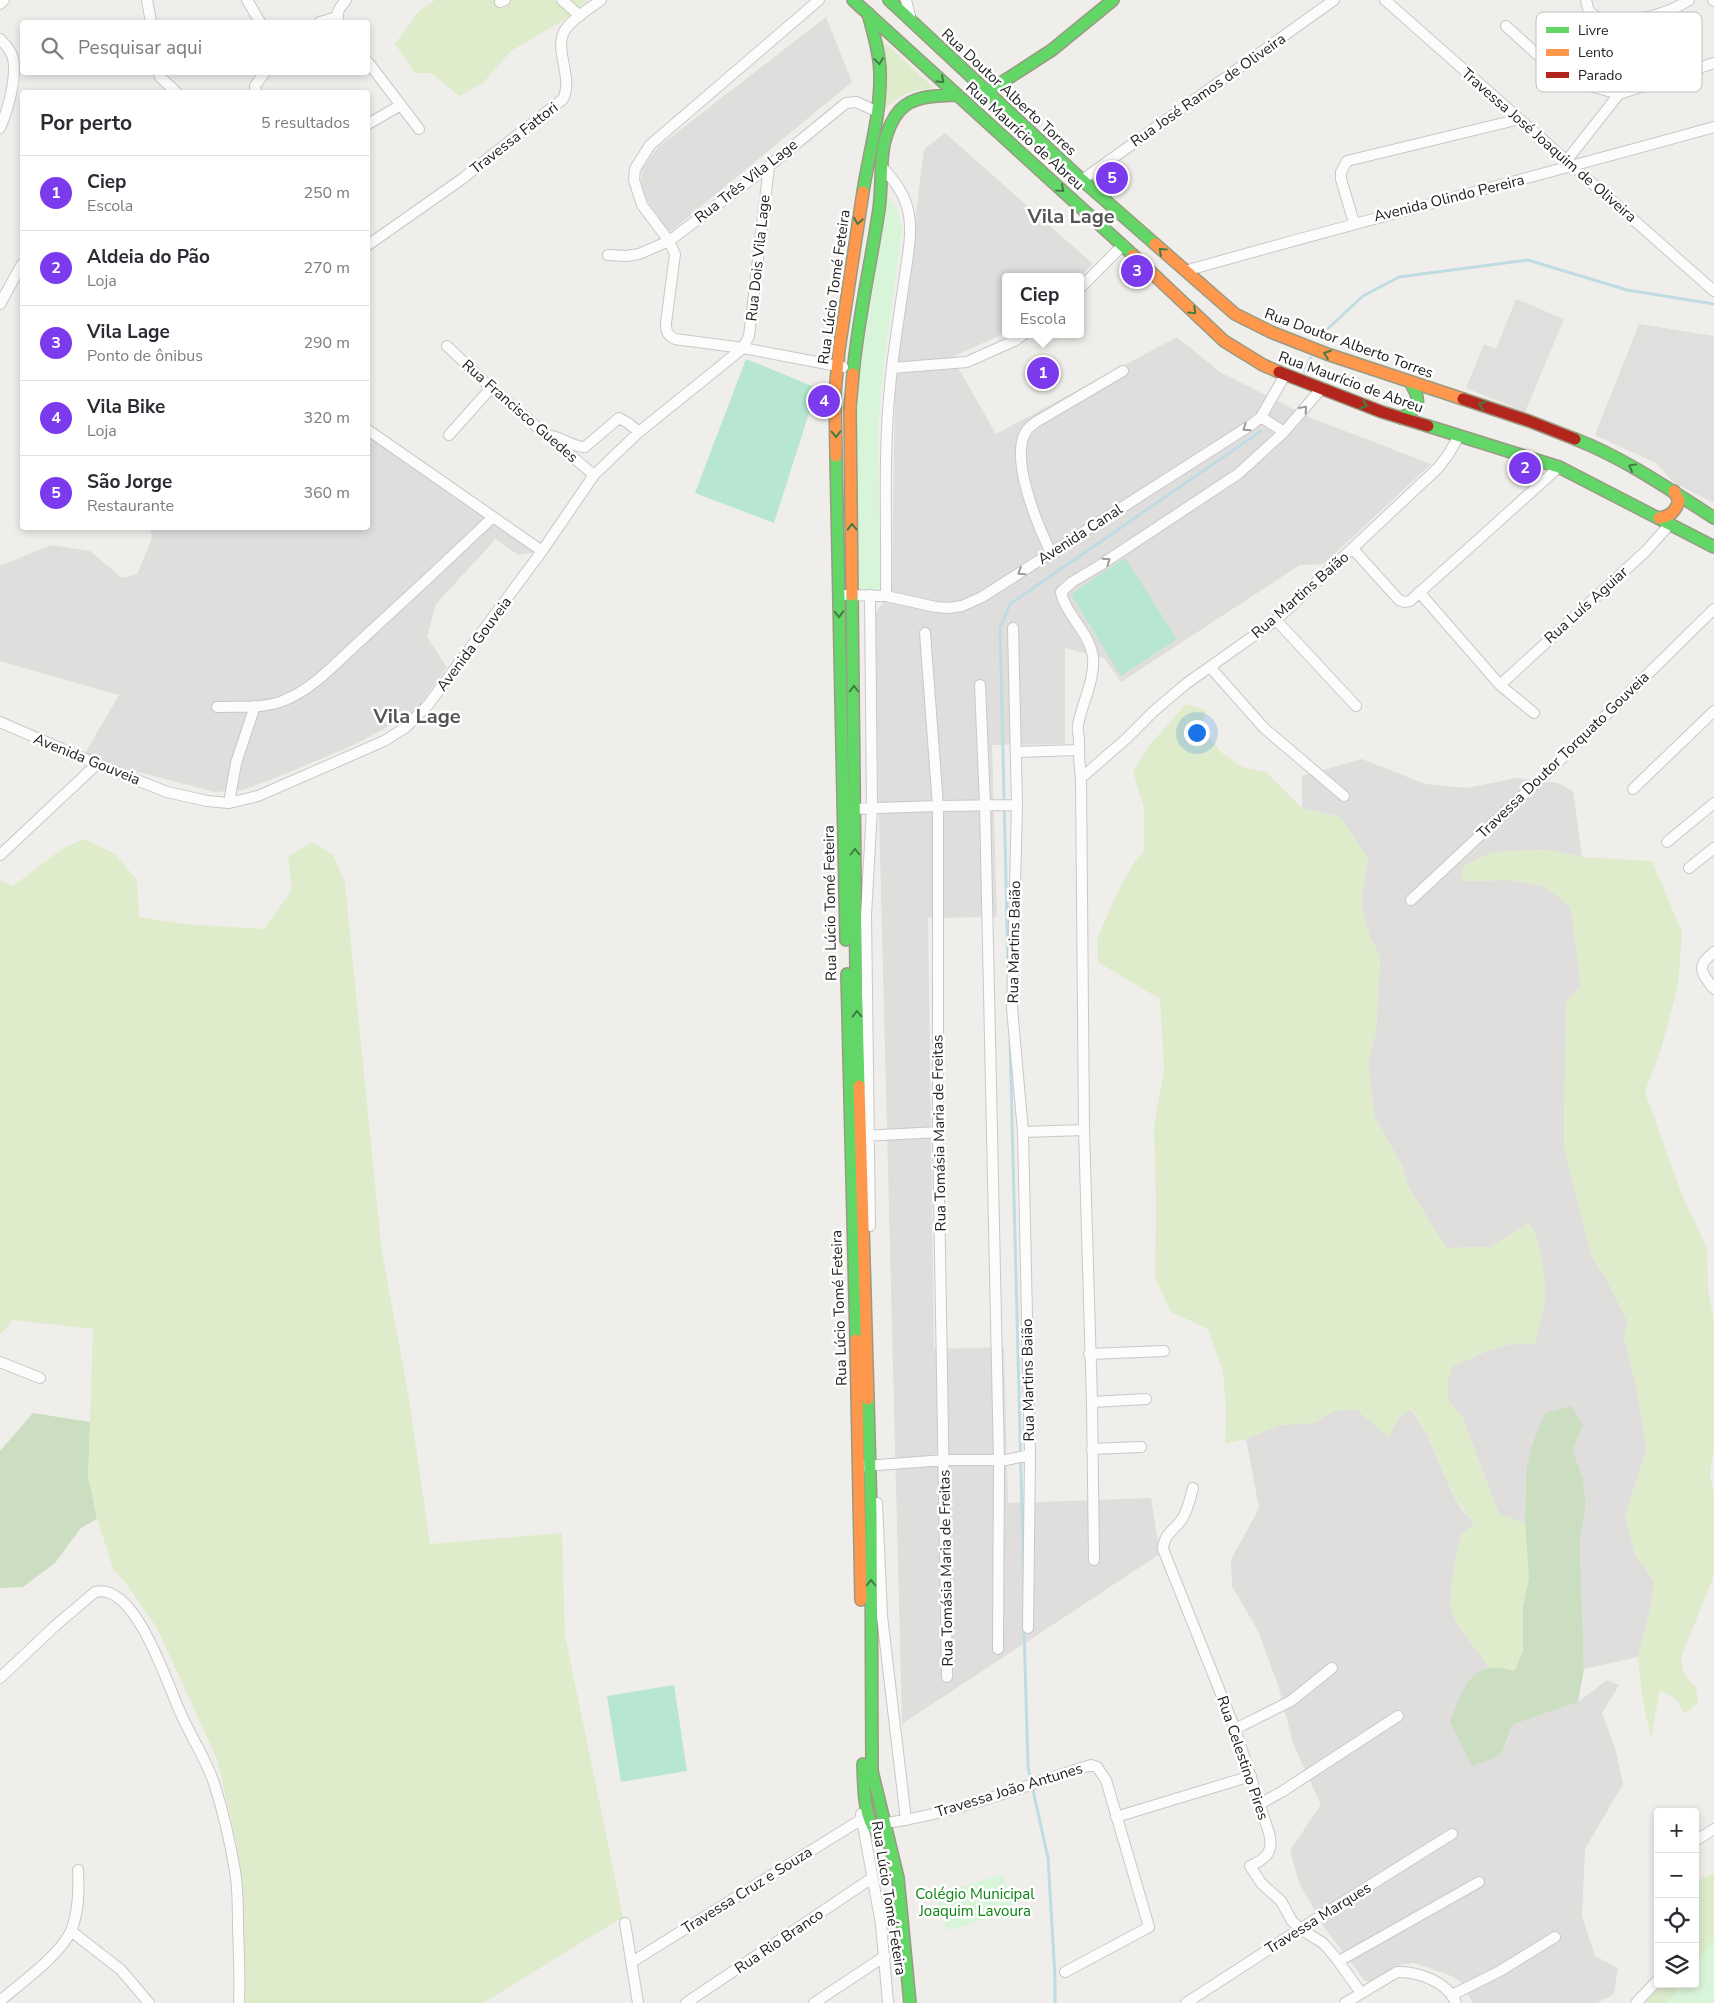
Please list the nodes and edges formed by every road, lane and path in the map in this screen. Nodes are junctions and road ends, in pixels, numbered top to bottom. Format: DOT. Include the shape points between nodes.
graph roads {
  1 [pos="4,0"];
  2 [pos="147,0"];
  3 [pos="247,0"];
  4 [pos="346,0"];
  5 [pos="562,0"];
  6 [pos="601,0"];
  7 [pos="819,0"];
  8 [pos="853,0"];
  9 [pos="890,0"];
  10 [pos="906,0"];
  11 [pos="1113,0"];
  12 [pos="1334,0"];
  13 [pos="1385,0"];
  14 [pos="1586,0"];
  15 [pos="1689,0"];
  16 [pos="0,4"];
  17 [pos="1590,12"];
  18 [pos="1665,12"];
  19 [pos="868,13"];
  20 [pos="580,16"];
  21 [pos="151,20"];
  22 [pos="259,20"];
  23 [pos="338,20"];
  24 [pos="912,21"];
  25 [pos="1506,26"];
  26 [pos="0,39"];
  27 [pos="1536,53"];
  28 [pos="1714,63"];
  29 [pos="370,65"];
  30 [pos="1702,67"];
  31 [pos="159,75"];
  32 [pos="264,75"];
  33 [pos="174,90"];
  34 [pos="256,90"];
  35 [pos="987,92"];
  36 [pos="1611,92"];
  37 [pos="1624,92"];
  38 [pos="1618,94"];
  39 [pos="957,95"];
  40 [pos="401,105"];
  41 [pos="878,112"];
  42 [pos="1520,119"];
  43 [pos="370,123"];
  44 [pos="1714,127"];
  45 [pos="0,128"];
  46 [pos="419,129"];
  47 [pos="1570,163"];
  48 [pos="769,166"];
  49 [pos="882,166"];
  50 [pos="1082,180"];
  51 [pos="1354,223"];
  52 [pos="669,241"];
  53 [pos="370,244"];
  54 [pos="1123,245"];
  55 [pos="608,255"];
  56 [pos="20,268"];
  57 [pos="1184,271"];
  58 [pos="1084,284"];
  59 [pos="1714,291"];
  60 [pos="0,304"];
  61 [pos="1019,338"];
  62 [pos="447,346"];
  63 [pos="743,348"];
  64 [pos="838,366"];
  65 [pos="852,368"];
  66 [pos="892,368"];
  67 [pos="1123,371"];
  68 [pos="1284,376"];
  69 [pos="1410,382"];
  70 [pos="491,388"];
  71 [pos="1322,388"];
  72 [pos="1261,417"];
  73 [pos="1401,418"];
  74 [pos="370,431"];
  75 [pos="639,432"];
  76 [pos="1284,432"];
  77 [pos="449,435"];
  78 [pos="545,435"];
  79 [pos="1459,436"];
  80 [pos="1560,467"];
  81 [pos="594,476"];
  82 [pos="1674,491"];
  83 [pos="1700,508"];
  84 [pos="492,518"];
  85 [pos="1659,518"];
  86 [pos="1714,518"];
  87 [pos="1670,524"];
  88 [pos="1685,532"];
  89 [pos="1714,547"];
  90 [pos="1353,549"];
  91 [pos="542,551"];
  92 [pos="1051,553"];
  93 [pos="1419,592"];
  94 [pos="838,595"];
  95 [pos="853,595"];
  96 [pos="870,595"];
  97 [pos="886,596"];
  98 [pos="1714,608"];
  99 [pos="1276,620"];
  100 [pos="1013,628"];
  101 [pos="925,633"];
  102 [pos="1210,667"];
  103 [pos="980,684"];
  104 [pos="1500,684"];
  105 [pos="255,706"];
  106 [pos="1356,706"];
  107 [pos="217,707"];
  108 [pos="1714,711"];
  109 [pos="1534,713"];
  110 [pos="0,722"];
  111 [pos="1077,750"];
  112 [pos="1016,752"];
  113 [pos="97,764"];
  114 [pos="1081,778"];
  115 [pos="1633,788"];
  116 [pos="1344,796"];
  117 [pos="229,803"];
  118 [pos="1714,803"];
  119 [pos="988,805"];
  120 [pos="1017,805"];
  121 [pos="938,806"];
  122 [pos="872,808"];
  123 [pos="855,809"];
  124 [pos="842,810"];
  125 [pos="1667,842"];
  126 [pos="1714,848"];
  127 [pos="0,855"];
  128 [pos="1689,868"];
  129 [pos="1411,900"];
  130 [pos="1714,952"];
  131 [pos="1714,989"];
  132 [pos="1084,1130"];
  133 [pos="938,1132"];
  134 [pos="1023,1132"];
  135 [pos="860,1136"];
  136 [pos="1164,1351"];
  137 [pos="1089,1354"];
  138 [pos="0,1362"];
  139 [pos="40,1378"];
  140 [pos="1146,1399"];
  141 [pos="1092,1402"];
  142 [pos="1141,1447"];
  143 [pos="1092,1449"];
  144 [pos="1026,1456"];
  145 [pos="945,1460"];
  146 [pos="1003,1460"];
  147 [pos="868,1466"];
  148 [pos="1193,1488"];
  149 [pos="1094,1560"];
  150 [pos="1028,1628"];
  151 [pos="998,1649"];
  152 [pos="1332,1668"];
  153 [pos="947,1677"];
  154 [pos="0,1678"];
  155 [pos="1398,1716"];
  156 [pos="1236,1729"];
  157 [pos="1251,1776"];
  158 [pos="875,1787"];
  159 [pos="866,1798"];
  160 [pos="1260,1804"];
  161 [pos="1116,1816"];
  162 [pos="862,1819"];
  163 [pos="906,1820"];
  164 [pos="878,1824"];
  165 [pos="1714,1829"];
  166 [pos="1452,1834"];
  167 [pos="1699,1838"];
  168 [pos="78,1870"];
  169 [pos="872,1878"];
  170 [pos="1479,1882"];
  171 [pos="626,1923"];
  172 [pos="1300,1929"];
  173 [pos="70,1932"];
  174 [pos="1555,1937"];
  175 [pos="885,1956"];
  176 [pos="632,1962"];
  177 [pos="1339,1962"];
  178 [pos="1065,1972"];
  179 [pos="1654,1984"];
  180 [pos="1361,1993"];
  181 [pos="1454,1999"];
  182 [pos="0,2001"];
  183 [pos="149,2003"];
  184 [pos="239,2003"];
  185 [pos="638,2003"];
  186 [pos="686,2003"];
  187 [pos="814,2003"];
  188 [pos="888,2003"];
  189 [pos="910,2003"];
  190 [pos="1186,2003"];
  191 [pos="1345,2003"];
  192 [pos="1636,2003"];
  1 -- 16 [label="street"];
  2 -- 21 [label="street"];
  3 -- 22 [label="street"];
  4 -- 23 [label="street" via="338,11"];
  5 -- 20 [label="street"];
  6 -- 20 [label="street, Travessa Fattori"];
  7 -- 52 [label="street" via="650,145 642,156 635,169 635,190"];
  8 -- 19 [label="main road, Rua Maurício de Abreu"];
  9 -- 24 [label="main road, Rua Doutor Alberto Torres"];
  10 -- 24 [label="street"];
  11 -- 35 [label="main road" via="1052,50"];
  12 -- 50 [label="street, Rua José Ramos de Oliveira"];
  13 -- 42 [label="street, Travessa José Joaquim de Oliveira"];
  14 -- 17 [label="street"];
  15 -- 18 [label="street"];
  19 -- 39 [label="main road, Rua Maurício de Abreu, one-way"];
  19 -- 41 [label="main road, Rua Lúcio Tomé Feteira, one-way" via="880,73"];
  20 -- 53 [label="street, Travessa Fattori" via="561,38 567,85 563,99 462,179"];
  24 -- 35 [label="main road, Rua Doutor Alberto Torres"];
  25 -- 27 [label="street"];
  26 -- 45 [label="street" via="13,59 10,98"];
  28 -- 30 [label="street"];
  29 -- 40 [label="street"];
  31 -- 33 [label="street"];
  32 -- 34 [label="street"];
  35 -- 50 [label="main road, Rua Doutor Alberto Torres"];
  36 -- 38 [label="street"];
  37 -- 38 [label="street"];
  38 -- 47 [label="street"];
  39 -- 49 [label="main road, Rua Lúcio Tomé Feteira" via="919,99 904,106 888,134"];
  39 -- 54 [label="main road, Rua Maurício de Abreu, one-way"];
  40 -- 43 [label="street"];
  40 -- 46 [label="street"];
  41 -- 48 [label="street, Rua Três Vila Lage" via="856,102 846,103"];
  41 -- 64 [label="main road, Rua Lúcio Tomé Feteira, one-way" via="848,284"];
  42 -- 47 [label="street, Travessa José Joaquim de Oliveira"];
  42 -- 51 [label="street" via="1347,161 1341,172"];
  44 -- 47 [label="street, Avenida Olindo Pereira"];
  47 -- 51 [label="street, Avenida Olindo Pereira"];
  47 -- 59 [label="street, Travessa José Joaquim de Oliveira"];
  48 -- 52 [label="street, Rua Três Vila Lage"];
  48 -- 63 [label="street, Rua Dois Vila Lage" via="750,336"];
  49 -- 65 [label="main road, Rua Lúcio Tomé Feteira" via="879,206"];
  49 -- 66 [label="street" via="904,196 910,226"];
  57 -- 50 [label="main road, Rua Doutor Alberto Torres, one-way"];
  51 -- 57 [label="street, Avenida Olindo Pereira"];
  52 -- 55 [label="street, Rua Três Vila Lage" via="639,254"];
  52 -- 63 [label="street" via="675,254 666,323 669,336"];
  54 -- 58 [label="street"];
  54 -- 68 [label="main road, Rua Maurício de Abreu, one-way" via="1224,341"];
  56 -- 60 [label="street"];
  69 -- 57 [label="main road, Rua Doutor Alberto Torres, one-way" via="1253,324 1230,311"];
  61 -- 66 [label="street" via="967,362"];
  62 -- 70 [label="street, Rua Francisco Guedes"];
  63 -- 64 [label="street"];
  63 -- 75 [label="street, Avenida Gouveia"];
  64 -- 65 [label="street"];
  64 -- 94 [label="main road, Rua Lúcio Tomé Feteira, one-way" via="835,393"];
  95 -- 65 [label="main road, Rua Lúcio Tomé Feteira, one-way"];
  66 -- 97 [label="street" via="887,450"];
  67 -- 92 [label="street" via="1036,422 1027,428 1023,437 1021,450 1027,492"];
  68 -- 71 [label="main road, Rua Maurício de Abreu"];
  68 -- 72 [label="street, Avenida Canal"];
  69 -- 73 [label="main road" via="1419,402 1414,412"];
  82 -- 69 [label="main road, Rua Doutor Alberto Torres, one-way" via="1593,446 1529,420"];
  70 -- 77 [label="street"];
  70 -- 78 [label="street, Rua Francisco Guedes"];
  71 -- 73 [label="main road, Rua Maurício de Abreu, one-way"];
  76 -- 71 [label="street, one-way"];
  72 -- 76 [label="street"];
  72 -- 92 [label="street, Avenida Canal, one-way"];
  73 -- 79 [label="main road, Rua Maurício de Abreu"];
  74 -- 84 [label="street"];
  75 -- 78 [label="street" via="619,418 584,447"];
  75 -- 81 [label="street, Avenida Gouveia"];
  111 -- 76 [label="street, one-way" via="1078,727 1093,658 1088,639 1061,592 1065,586 1238,474"];
  78 -- 81 [label="street, Rua Francisco Guedes"];
  79 -- 80 [label="main road, Rua Maurício de Abreu"];
  79 -- 90 [label="street, Rua Martins Baião" via="1438,468"];
  80 -- 85 [label="main road, Rua Maurício de Abreu"];
  80 -- 93 [label="street"];
  81 -- 91 [label="street, Avenida Gouveia"];
  82 -- 83 [label="main road, Rua Doutor Alberto Torres"];
  82 -- 85 [label="main road" via="1679,502 1676,512"];
  83 -- 86 [label="main road, Rua Doutor Alberto Torres"];
  83 -- 88 [label="main road" via="1684,516"];
  84 -- 91 [label="street"];
  84 -- 105 [label="street" via="321,676 286,700"];
  85 -- 87 [label="main road, Rua Maurício de Abreu"];
  87 -- 88 [label="main road, Rua Maurício de Abreu"];
  87 -- 104 [label="street, Rua Luís Aguiar" via="1646,551"];
  88 -- 89 [label="main road, Rua Maurício de Abreu"];
  90 -- 93 [label="street" via="1398,600 1410,601"];
  90 -- 99 [label="street, Rua Martins Baião"];
  91 -- 117 [label="street, Avenida Gouveia" via="428,705 405,728 384,741 258,796"];
  92 -- 97 [label="street, Avenida Canal, one-way" via="968,603 948,608"];
  93 -- 104 [label="street"];
  94 -- 95 [label="street, Avenida Canal"];
  94 -- 124 [label="main road, Rua Lúcio Tomé Feteira, one-way" via="844,777"];
  95 -- 96 [label="street, Avenida Canal"];
  123 -- 95 [label="main road, Rua Lúcio Tomé Feteira, one-way"];
  96 -- 97 [label="street, Avenida Canal"];
  96 -- 122 [label="street"];
  98 -- 129 [label="street, Travessa Doutor Torquato Gouveia" via="1549,771"];
  99 -- 102 [label="street, Rua Martins Baião"];
  99 -- 106 [label="street"];
  100 -- 112 [label="street, Rua Martins Baião"];
  101 -- 121 [label="street, Rua Tomásia Maria de Freitas"];
  102 -- 114 [label="street, Rua Martins Baião" via="1154,710"];
  102 -- 116 [label="street" via="1264,728"];
  103 -- 119 [label="street"];
  104 -- 109 [label="street"];
  105 -- 107 [label="street"];
  105 -- 117 [label="street" via="236,763"];
  108 -- 115 [label="street"];
  110 -- 113 [label="street, Avenida Gouveia"];
  111 -- 112 [label="street"];
  111 -- 114 [label="street"];
  112 -- 120 [label="street, Rua Martins Baião"];
  113 -- 117 [label="street, Avenida Gouveia" via="167,792"];
  113 -- 127 [label="street"];
  114 -- 132 [label="street"];
  118 -- 125 [label="street"];
  119 -- 120 [label="street"];
  119 -- 121 [label="street"];
  119 -- 146 [label="street"];
  120 -- 134 [label="street, Rua Martins Baião" via="1012,1008"];
  121 -- 122 [label="street"];
  121 -- 133 [label="street, Rua Tomásia Maria de Freitas"];
  122 -- 123 [label="street"];
  122 -- 135 [label="street"];
  123 -- 124 [label="street"];
  135 -- 123 [label="main road, Rua Lúcio Tomé Feteira, one-way"];
  124 -- 135 [label="main road, Rua Lúcio Tomé Feteira"];
  126 -- 128 [label="street"];
  130 -- 131 [label="street" via="1702,962 1701,967"];
  132 -- 134 [label="street"];
  132 -- 137 [label="street"];
  133 -- 135 [label="street"];
  133 -- 145 [label="street, Rua Tomásia Maria de Freitas"];
  134 -- 144 [label="street, Rua Martins Baião"];
  135 -- 147 [label="main road, Rua Lúcio Tomé Feteira"];
  136 -- 137 [label="street"];
  137 -- 141 [label="street"];
  138 -- 139 [label="street"];
  140 -- 141 [label="street"];
  141 -- 143 [label="street"];
  142 -- 143 [label="street"];
  143 -- 149 [label="street"];
  144 -- 146 [label="street, Rua Tomásia Maria de Freitas"];
  144 -- 150 [label="street, Rua Martins Baião"];
  145 -- 146 [label="street, Rua Tomásia Maria de Freitas"];
  145 -- 147 [label="street, Rua Tomásia Maria de Freitas"];
  145 -- 153 [label="street, Rua Tomásia Maria de Freitas"];
  146 -- 151 [label="street"];
  158 -- 147 [label="main road, Rua Lúcio Tomé Feteira, one-way" via="872,1771"];
  147 -- 159 [label="main road, Rua Lúcio Tomé Feteira" via="862,1752"];
  147 -- 163 [label="street"];
  148 -- 156 [label="street, Rua Celestino Pires" via="1184,1517 1167,1535 1163,1549"];
  152 -- 156 [label="street" via="1291,1701"];
  154 -- 184 [label="street" via="95,1592 109,1593 119,1599 140,1622 185,1724 208,1766 219,1800 235,1872"];
  155 -- 160 [label="street"];
  156 -- 157 [label="street, Rua Celestino Pires"];
  157 -- 160 [label="street, Rua Celestino Pires"];
  157 -- 161 [label="street"];
  158 -- 159 [label="street, Rua Lúcio Tomé Feteira"];
  158 -- 164 [label="main road, Rua Lúcio Tomé Feteira"];
  159 -- 162 [label="street, Rua Lúcio Tomé Feteira"];
  159 -- 164 [label="main road, Rua Lúcio Tomé Feteira"];
  160 -- 172 [label="street, Rua Celestino Pires" via="1272,1844 1261,1861 1250,1866"];
  161 -- 163 [label="street, Travessa João Antunes" via="1106,1780 1097,1766 1091,1765 975,1803"];
  161 -- 178 [label="street, Travessa João Antunes" via="1149,1927"];
  162 -- 169 [label="street, Rua Lúcio Tomé Feteira"];
  162 -- 176 [label="street, Travessa Cruz e Souza"];
  163 -- 164 [label="street, Travessa João Antunes"];
  164 -- 189 [label="main road, Rua Lúcio Tomé Feteira" via="877,1832 889,1844 898,1878"];
  165 -- 167 [label="street"];
  166 -- 172 [label="street, Travessa Marques"];
  168 -- 173 [label="street" via="77,1911"];
  169 -- 175 [label="street, Rua Lúcio Tomé Feteira"];
  169 -- 186 [label="street, Rua Rio Branco"];
  170 -- 177 [label="street"];
  171 -- 176 [label="street"];
  172 -- 177 [label="street, Rua Celestino Pires" via="1323,1943"];
  172 -- 190 [label="street, Travessa Marques"];
  173 -- 182 [label="street" via="41,1966"];
  173 -- 183 [label="street" via="121,1970"];
  174 -- 181 [label="street"];
  175 -- 187 [label="street"];
  175 -- 188 [label="street, Rua Lúcio Tomé Feteira"];
  176 -- 185 [label="street"];
  177 -- 180 [label="street, Rua Celestino Pires"];
  179 -- 192 [label="street"];
  180 -- 181 [label="street" via="1396,1972 1406,1972 1443,1986"];
  180 -- 191 [label="street"];
}
